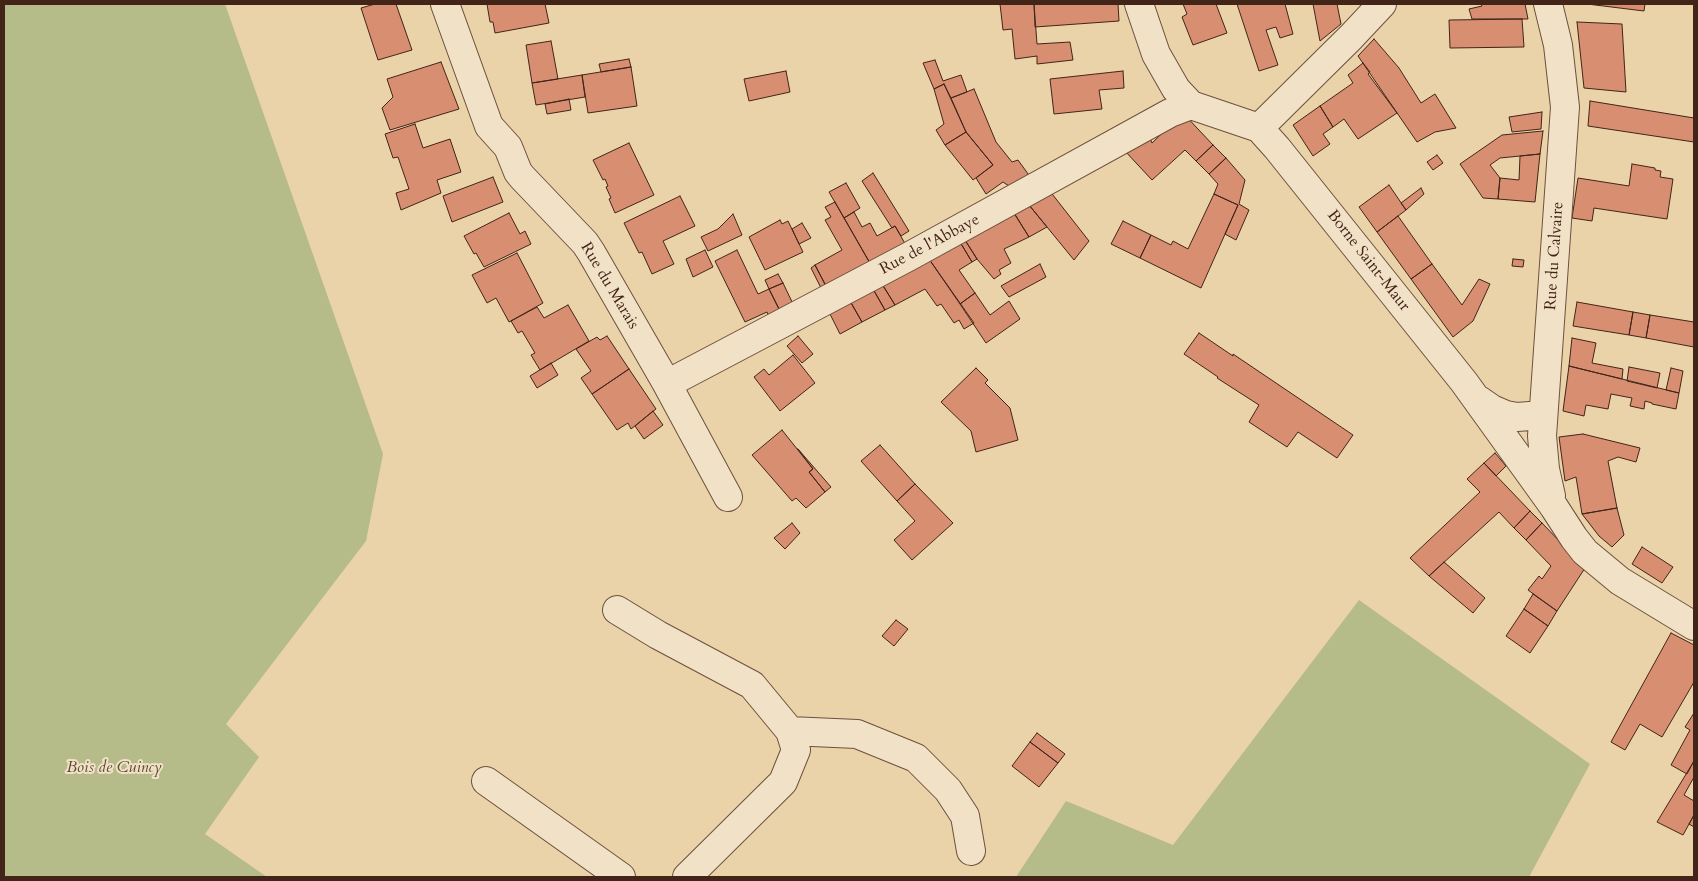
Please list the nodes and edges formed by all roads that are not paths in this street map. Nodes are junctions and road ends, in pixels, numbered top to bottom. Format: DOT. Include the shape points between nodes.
graph roads {
  1 [pos="445,4"];
  2 [pos="1139,4"];
  3 [pos="1382,4"];
  4 [pos="1548,4"];
  5 [pos="1191,105"];
  6 [pos="1259,128"];
  7 [pos="667,384"];
  8 [pos="1474,397"];
  9 [pos="1543,414"];
  10 [pos="728,497"];
  11 [pos="1554,508"];
  12 [pos="617,610"];
  13 [pos="1694,626"];
  14 [pos="790,731"];
  15 [pos="486,781"];
  16 [pos="971,851"];
  17 [pos="621,877"];
  18 [pos="687,877"];
  1 -- 7 [label="street, Rue du Marais" via="489,126 508,147 522,177 585,243"];
  2 -- 5 [label="street" via="1162,68"];
  3 -- 6 [label="street"];
  4 -- 9 [label="street, Rue du Calvaire" via="1558,45 1566,107"];
  5 -- 6 [label="street"];
  5 -- 7 [label="street, Rue de l'Abbaye" via="1170,113 916,253"];
  6 -- 8 [label="street, Borne Saint-Maur"];
  7 -- 10 [label="street, Rue du Marais"];
  8 -- 9 [label="street, Borne Saint-Maur" via="1492,410 1506,415"];
  8 -- 11 [label="street, Borne Saint-Maur"];
  9 -- 11 [label="street, Rue du Calvaire" via="1543,453"];
  11 -- 13 [label="street, Borne Saint-Maur" via="1574,538 1600,566"];
  12 -- 14 [label="street" via="752,685"];
  14 -- 16 [label="street" via="857,734 916,758 948,790 964,816"];
  14 -- 18 [label="street" via="796,750 783,782"];
  15 -- 17 [label="street"];
}
